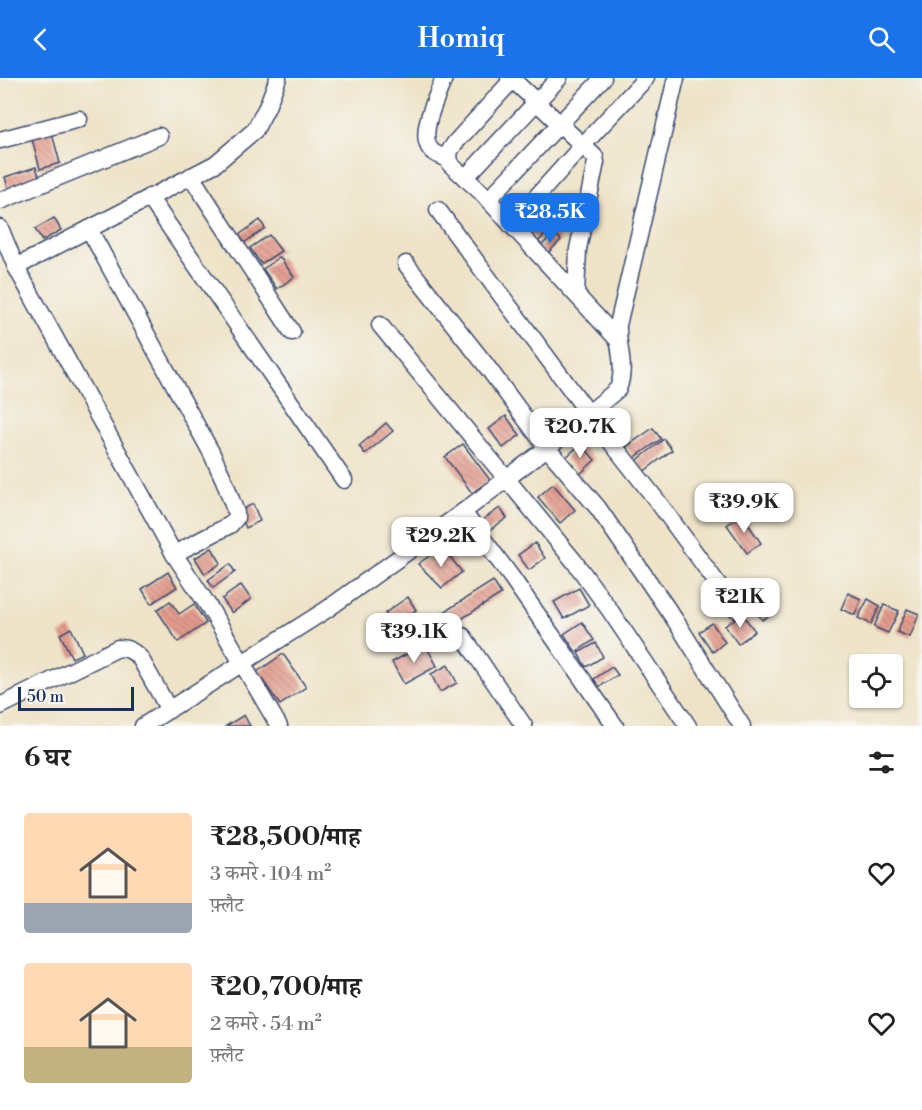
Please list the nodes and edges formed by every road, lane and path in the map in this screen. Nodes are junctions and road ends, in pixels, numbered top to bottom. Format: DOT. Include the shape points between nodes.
graph roads {
  1 [pos="278,78"];
  2 [pos="444,78"];
  3 [pos="559,78"];
  4 [pos="603,78"];
  5 [pos="646,78"];
  6 [pos="676,78"];
  7 [pos="512,79"];
  8 [pos="537,102"];
  9 [pos="79,119"];
  10 [pos="560,125"];
  11 [pos="159,136"];
  12 [pos="0,140"];
  13 [pos="583,145"];
  14 [pos="448,159"];
  15 [pos="190,176"];
  16 [pos="465,178"];
  17 [pos="149,197"];
  18 [pos="488,200"];
  19 [pos="0,201"];
  20 [pos="438,210"];
  21 [pos="511,225"];
  22 [pos="0,228"];
  23 [pos="89,230"];
  24 [pos="406,264"];
  25 [pos="16,267"];
  26 [pos="576,294"];
  27 [pos="380,325"];
  28 [pos="292,332"];
  29 [pos="618,340"];
  30 [pos="589,414"];
  31 [pos="547,448"];
  32 [pos="506,478"];
  33 [pos="344,480"];
  34 [pos="463,512"];
  35 [pos="174,554"];
  36 [pos="736,609"];
  37 [pos="463,636"];
  38 [pos="242,664"];
  39 [pos="0,706"];
  40 [pos="169,710"];
  41 [pos="143,726"];
  42 [pos="279,726"];
  43 [pos="524,726"];
  44 [pos="615,726"];
  45 [pos="688,726"];
  46 [pos="741,726"];
  1 -- 15 [label="street" via="255,130 214,164"];
  2 -- 14 [label="street" via="426,133 430,149"];
  3 -- 8 [label="street"];
  4 -- 10 [label="street"];
  5 -- 13 [label="street"];
  6 -- 29 [label="street" via="637,238"];
  7 -- 8 [label="street"];
  7 -- 14 [label="street" via="455,143"];
  8 -- 10 [label="street"];
  8 -- 16 [label="street"];
  9 -- 12 [label="street"];
  10 -- 13 [label="street"];
  10 -- 18 [label="street"];
  11 -- 19 [label="street"];
  13 -- 21 [label="street"];
  13 -- 26 [label="street" via="596,162 578,249"];
  14 -- 16 [label="street"];
  15 -- 17 [label="street"];
  15 -- 28 [label="street"];
  16 -- 18 [label="street"];
  17 -- 23 [label="street"];
  17 -- 33 [label="street"];
  18 -- 21 [label="street"];
  20 -- 30 [label="street"];
  21 -- 26 [label="street"];
  22 -- 25 [label="street"];
  23 -- 25 [label="street"];
  23 -- 35 [label="street" via="211,452 236,513 230,525"];
  24 -- 31 [label="street"];
  25 -- 35 [label="street"];
  26 -- 29 [label="street"];
  27 -- 32 [label="street"];
  29 -- 30 [label="street" via="623,377 618,388"];
  30 -- 31 [label="street"];
  30 -- 36 [label="street"];
  31 -- 32 [label="street"];
  31 -- 46 [label="street" via="613,529"];
  32 -- 34 [label="street"];
  32 -- 45 [label="street" via="574,561"];
  34 -- 38 [label="street" via="326,610"];
  34 -- 44 [label="street"];
  35 -- 38 [label="street"];
  37 -- 43 [label="street"];
  38 -- 40 [label="street"];
  38 -- 42 [label="street"];
  39 -- 40 [label="street" via="118,648 126,648 140,658"];
  40 -- 41 [label="street"];
}
